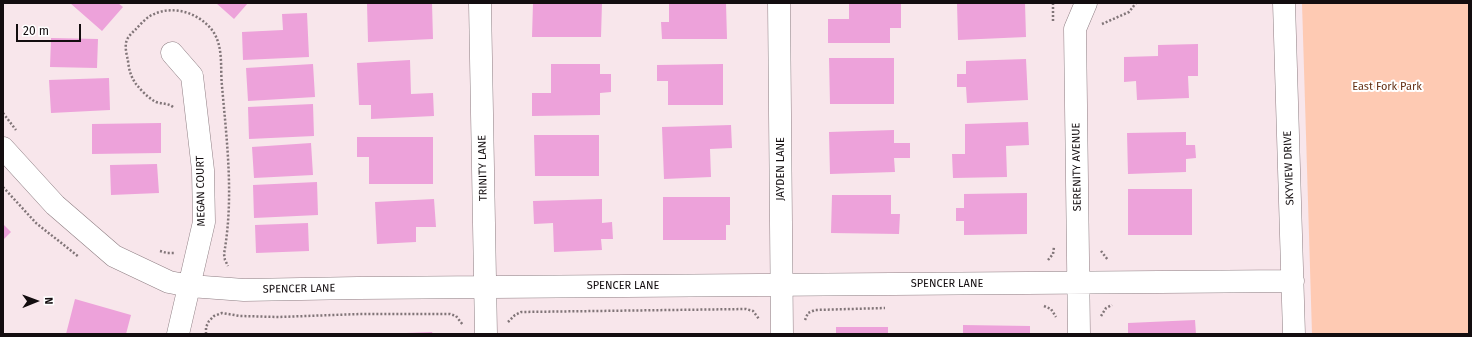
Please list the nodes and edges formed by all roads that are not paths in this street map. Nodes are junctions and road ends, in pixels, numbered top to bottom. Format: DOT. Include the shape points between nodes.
graph roads {
  1 [pos="480,3"];
  2 [pos="779,3"];
  3 [pos="1086,3"];
  4 [pos="1284,3"];
  5 [pos="172,53"];
  6 [pos="3,148"];
  7 [pos="1293,281"];
  8 [pos="1078,283"];
  9 [pos="782,285"];
  10 [pos="190,286"];
  11 [pos="485,287"];
  12 [pos="178,334"];
  13 [pos="486,334"];
  14 [pos="782,334"];
  15 [pos="1079,334"];
  16 [pos="1294,334"];
  1 -- 11 [label="street, TRINITY LANE"];
  2 -- 9 [label="street, JAYDEN LANE"];
  3 -- 8 [label="street, SERENITY AVENUE" via="1075,29"];
  4 -- 7 [label="street, SKYVIEW DRIVE"];
  5 -- 10 [label="street, MEGAN COURT" via="192,76 203,170 204,222"];
  6 -- 10 [label="street, SPENCER LANE" via="55,205 114,256 170,282"];
  7 -- 8 [label="street, SPENCER LANE"];
  7 -- 16 [label="street, SKYVIEW DRIVE"];
  8 -- 9 [label="street, SPENCER LANE"];
  8 -- 15 [label="street, SERENITY AVENUE"];
  9 -- 11 [label="street, SPENCER LANE"];
  9 -- 14 [label="street, JAYDEN LANE"];
  10 -- 11 [label="street, SPENCER LANE" via="244,290"];
  10 -- 12 [label="street, MEGAN COURT"];
  11 -- 13 [label="street, TRINITY LANE"];
}
